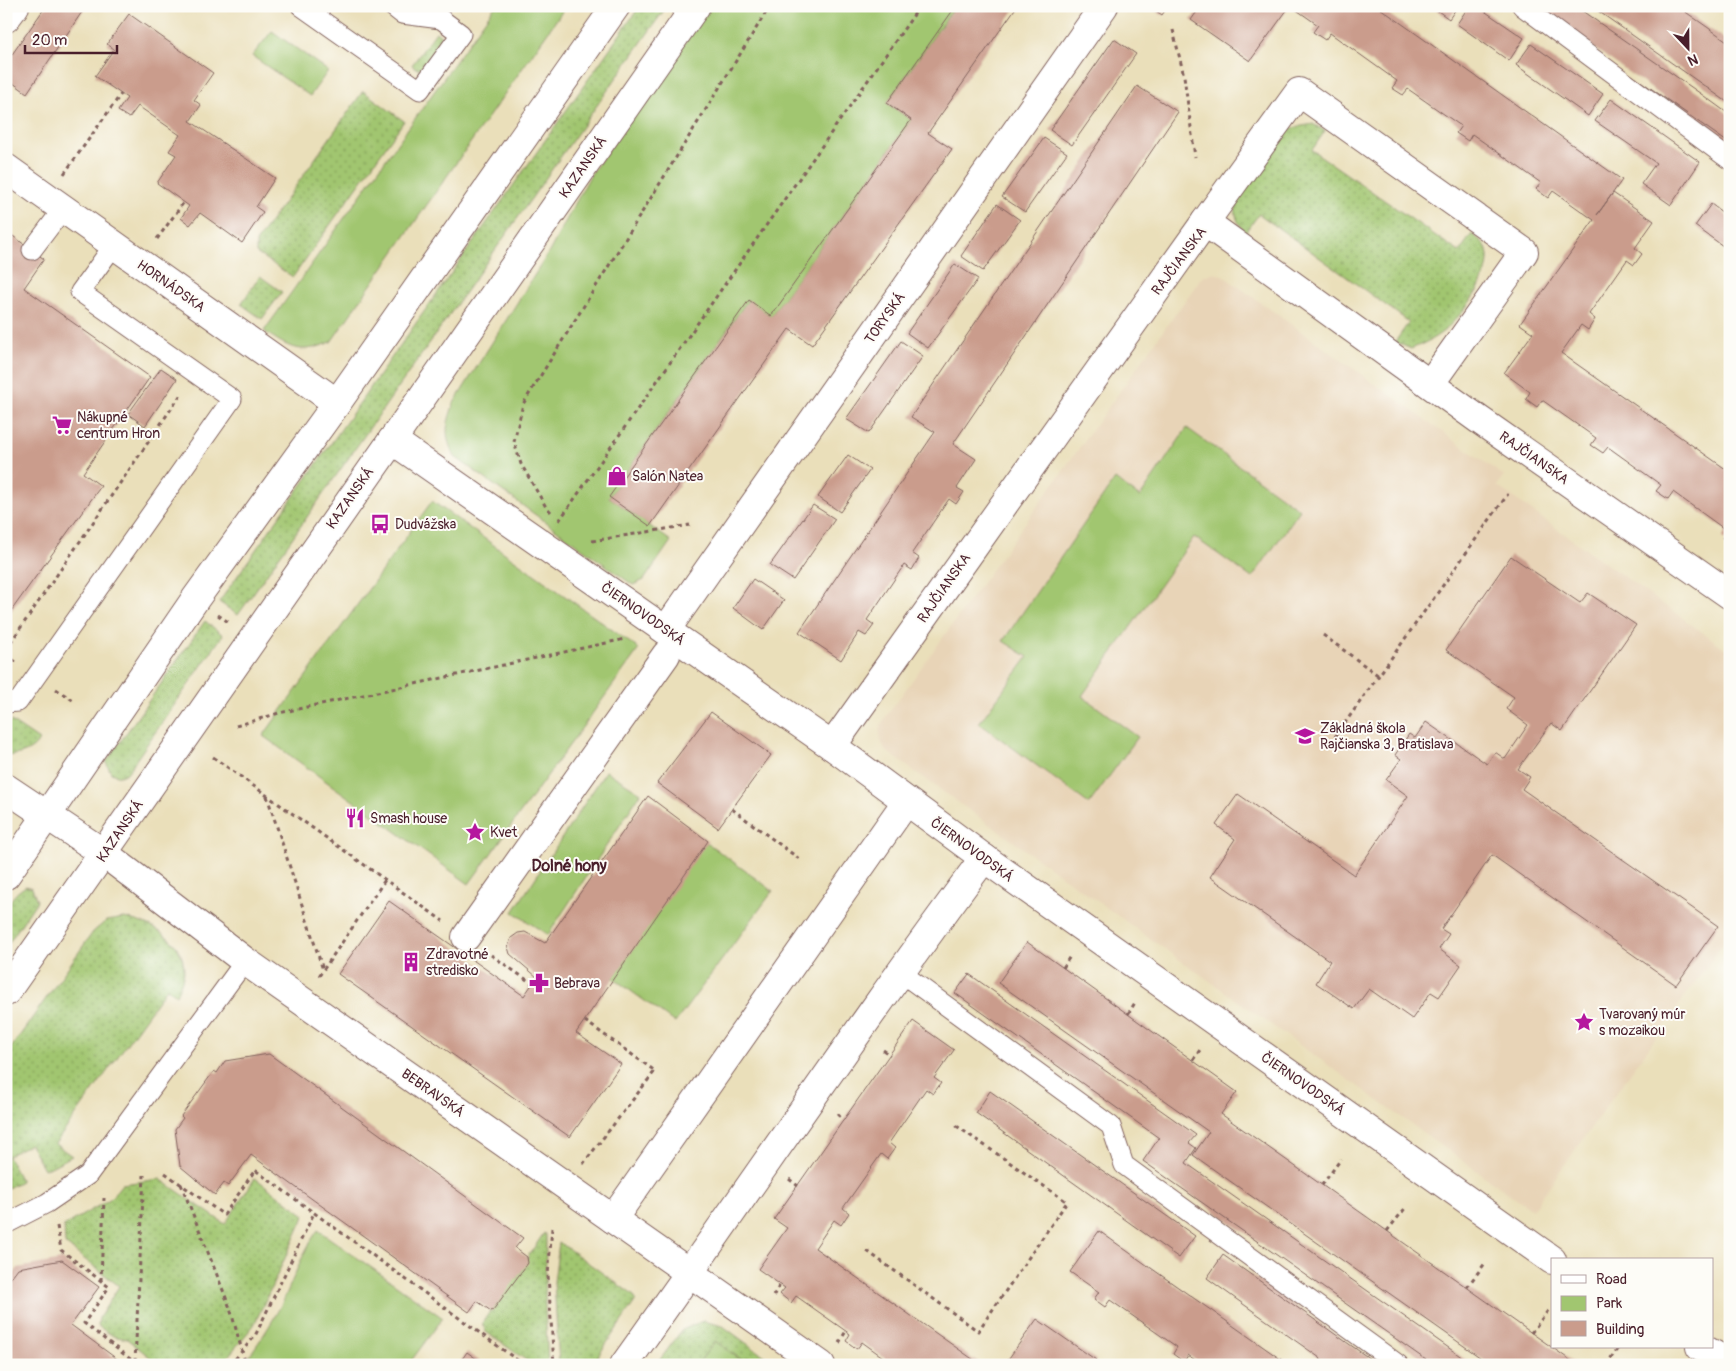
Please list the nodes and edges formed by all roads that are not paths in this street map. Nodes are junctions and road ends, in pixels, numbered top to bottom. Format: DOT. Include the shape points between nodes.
graph roads {
  1 [pos="14,6"];
  2 [pos="301,6"];
  3 [pos="392,6"];
  4 [pos="616,6"];
  5 [pos="696,6"];
  6 [pos="1104,6"];
  7 [pos="1522,6"];
  8 [pos="6,18"];
  9 [pos="1730,160"];
  10 [pos="6,168"];
  11 [pos="64,209"];
  12 [pos="1205,222"];
  13 [pos="114,245"];
  14 [pos="32,250"];
  15 [pos="1430,384"];
  16 [pos="337,404"];
  17 [pos="392,440"];
  18 [pos="1730,595"];
  19 [pos="666,642"];
  20 [pos="6,703"];
  21 [pos="832,746"];
  22 [pos="6,788"];
  23 [pos="906,802"];
  24 [pos="48,816"];
  25 [pos="104,854"];
  26 [pos="984,858"];
  27 [pos="6,875"];
  28 [pos="466,938"];
  29 [pos="245,961"];
  30 [pos="900,972"];
  31 [pos="6,992"];
  32 [pos="613,1219"];
  33 [pos="6,1224"];
  34 [pos="1551,1259"];
  35 [pos="691,1272"];
  36 [pos="1702,1348"];
  37 [pos="1730,1363"];
  38 [pos="624,1365"];
  39 [pos="821,1365"];
  40 [pos="1399,1365"];
  1 -- 8 [label="street"];
  2 -- 3 [label="lane" via="420,90 461,34 441,20 402,14"];
  4 -- 16 [label="street"];
  5 -- 17 [label="street, KAZANSKÁ"];
  6 -- 19 [label="street, TORYSKÁ"];
  7 -- 9 [label="lane"];
  10 -- 11 [label="street, HORNÁDSKA"];
  11 -- 13 [label="street, HORNÁDSKA"];
  11 -- 14 [label="lane"];
  12 -- 15 [label="street, RAJČIANSKA"];
  12 -- 15 [label="street" via="1299,92 1524,252"];
  12 -- 21 [label="street, RAJČIANSKA"];
  13 -- 16 [label="street, HORNÁDSKA"];
  13 -- 20 [label="lane" via="80,292 232,399 18,702"];
  15 -- 18 [label="street, RAJČIANSKA"];
  16 -- 24 [label="street" via="191,606"];
  17 -- 19 [label="street, ČIERNOVODSKÁ"];
  17 -- 25 [label="street, KAZANSKÁ"];
  19 -- 21 [label="street, ČIERNOVODSKÁ"];
  19 -- 28 [label="street, TORYSKÁ"];
  21 -- 23 [label="street, ČIERNOVODSKÁ"];
  22 -- 24 [label="street"];
  23 -- 26 [label="street, ČIERNOVODSKÁ"];
  23 -- 32 [label="street"];
  24 -- 25 [label="street, BEBRAVSKÁ"];
  24 -- 27 [label="street"];
  25 -- 29 [label="street, BEBRAVSKÁ"];
  25 -- 31 [label="street, KAZANSKÁ"];
  26 -- 30 [label="street"];
  26 -- 34 [label="street, ČIERNOVODSKÁ"];
  29 -- 32 [label="street, BEBRAVSKÁ"];
  29 -- 33 [label="lane" via="88,1175 47,1203"];
  30 -- 35 [label="street"];
  30 -- 40 [label="lane" via="1111,1126 1124,1165"];
  32 -- 35 [label="street, BEBRAVSKÁ"];
  35 -- 38 [label="street"];
  35 -- 39 [label="street, BEBRAVSKÁ"];
  36 -- 37 [label="street"];
}
